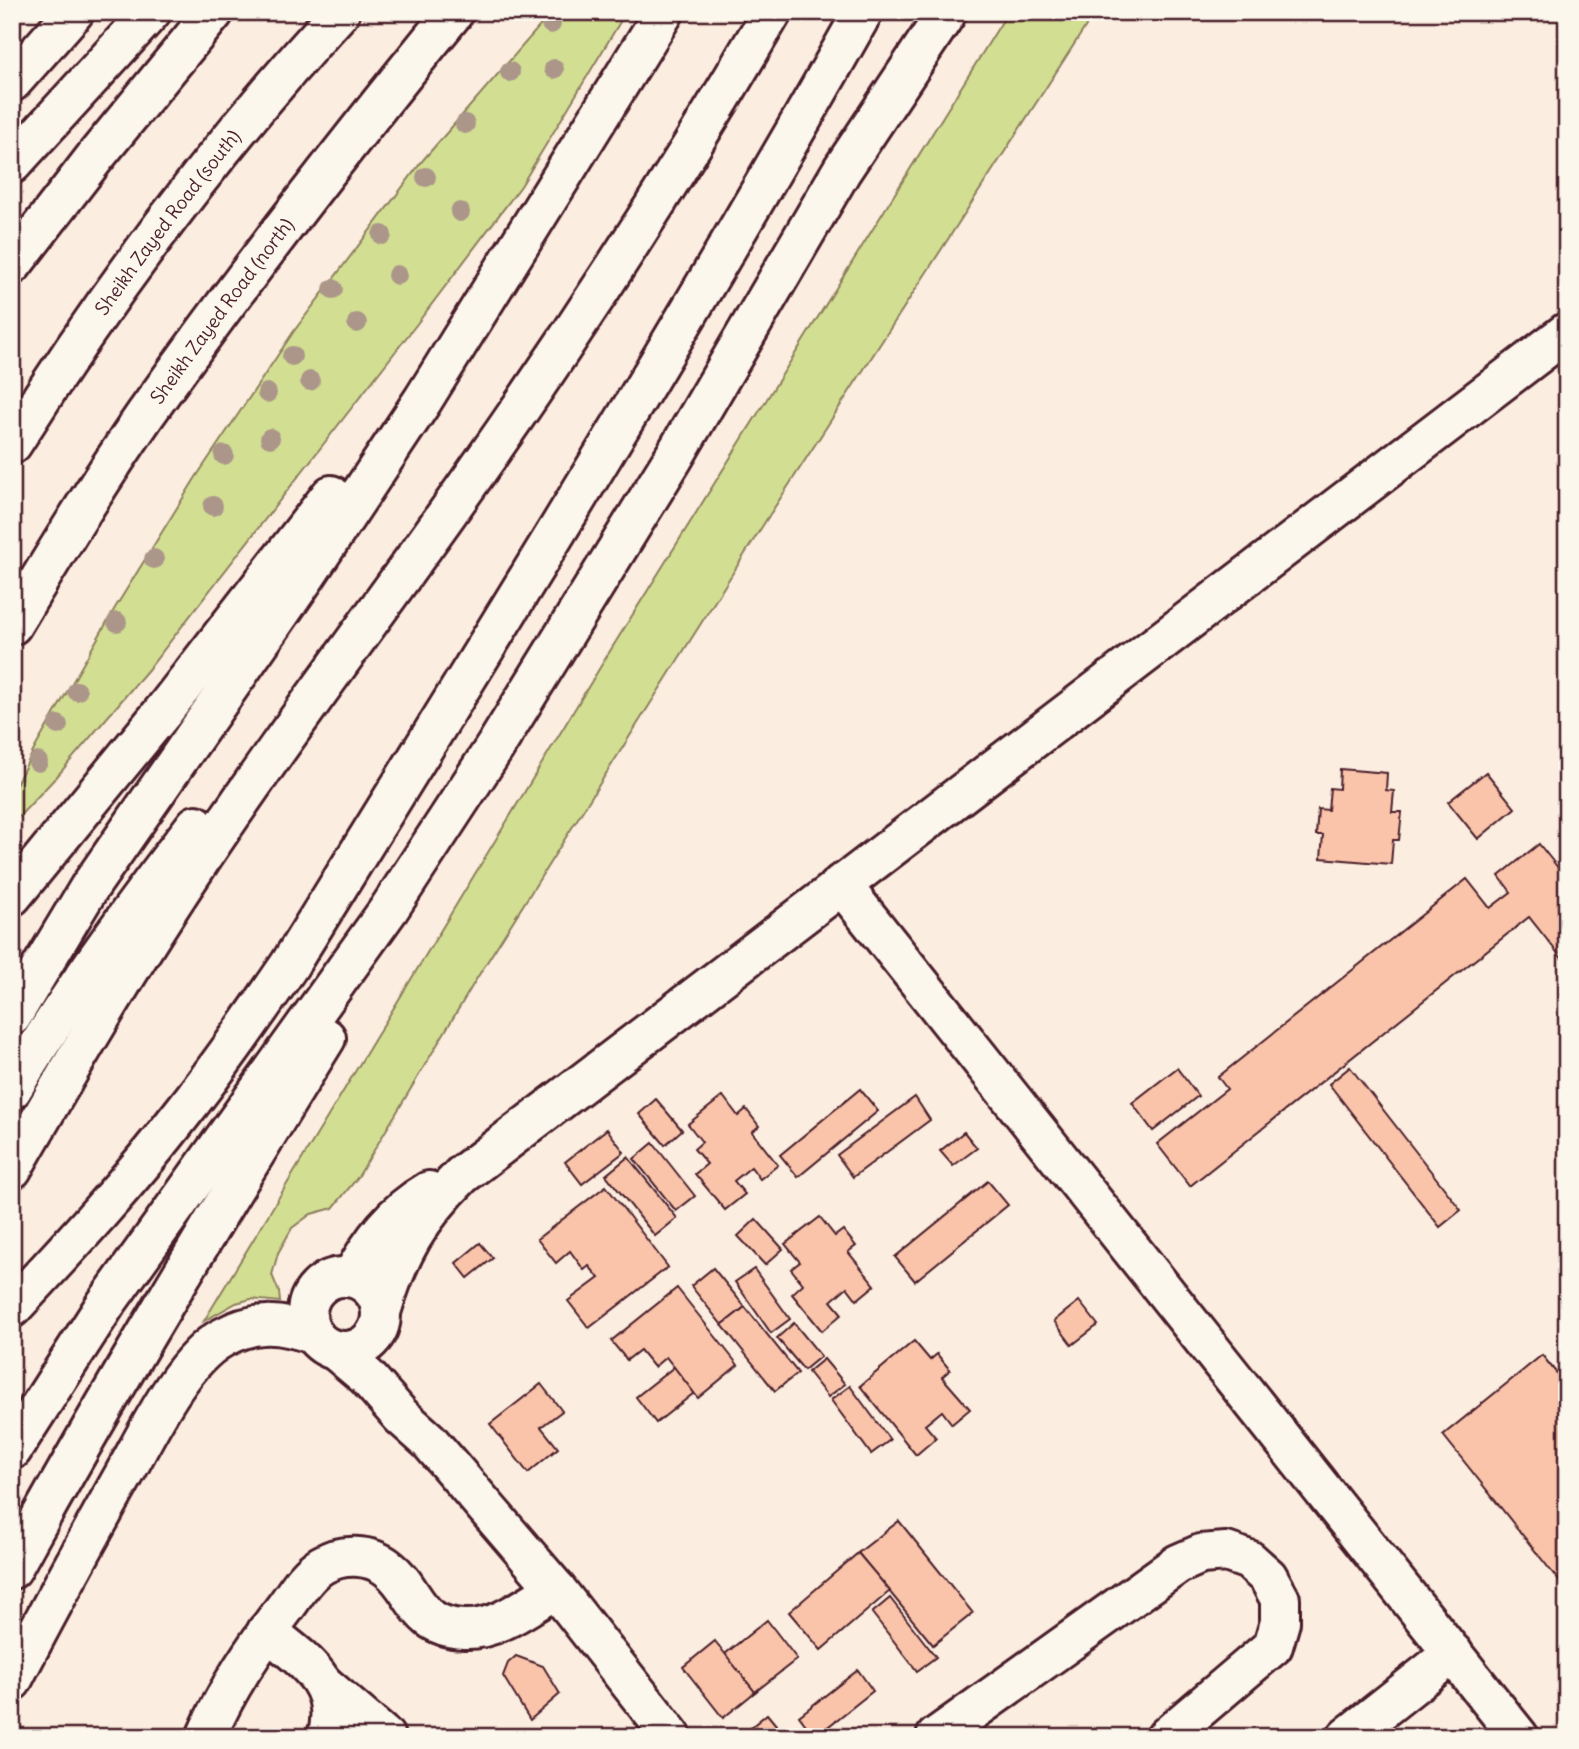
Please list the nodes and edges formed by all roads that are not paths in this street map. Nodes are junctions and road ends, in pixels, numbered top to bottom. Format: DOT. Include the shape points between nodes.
graph roads {
  1 [pos="74,12"];
  2 [pos="150,12"];
  3 [pos="214,12"];
  4 [pos="340,12"];
  5 [pos="454,12"];
  6 [pos="664,12"];
  7 [pos="772,12"];
  8 [pos="863,12"];
  9 [pos="881,12"];
  10 [pos="947,12"];
  11 [pos="12,82"];
  12 [pos="803,119"];
  13 [pos="12,164"];
  14 [pos="12,265"];
  15 [pos="1565,337"];
  16 [pos="423,400"];
  17 [pos="12,444"];
  18 [pos="367,623"];
  19 [pos="12,625"];
  20 [pos="495,747"];
  21 [pos="841,884"];
  22 [pos="12,896"];
  23 [pos="12,1016"];
  24 [pos="12,1089"];
  25 [pos="12,1169"];
  26 [pos="462,1175"];
  27 [pos="352,1277"];
  28 [pos="12,1308"];
  29 [pos="380,1319"];
  30 [pos="324,1342"];
  31 [pos="429,1441"];
  32 [pos="12,1450"];
  33 [pos="12,1569"];
  34 [pos="556,1589"];
  35 [pos="267,1631"];
  36 [pos="1453,1653"];
  37 [pos="12,1681"];
  38 [pos="323,1684"];
  39 [pos="206,1737"];
  40 [pos="327,1737"];
  41 [pos="385,1737"];
  42 [pos="672,1737"];
  43 [pos="936,1737"];
  44 [pos="1166,1737"];
  45 [pos="1347,1737"];
  46 [pos="1519,1737"];
  1 -- 11 [label="main road"];
  2 -- 13 [label="main road"];
  3 -- 14 [label="main road"];
  4 -- 17 [label="main road, Sheikh Zayed Road (south)" via="171,217"];
  5 -- 19 [label="main road, Sheikh Zayed Road (north)" via="216,317 144,417"];
  6 -- 16 [label="main road"];
  7 -- 18 [label="main road" via="563,344"];
  8 -- 12 [label="main road"];
  9 -- 12 [label="main road"];
  10 -- 20 [label="main road" via="842,170 681,446"];
  12 -- 28 [label="main road" via="290,964 184,1112"];
  15 -- 21 [label="main road"];
  16 -- 22 [label="main road" via="323,505"];
  16 -- 23 [label="main road" via="89,888"];
  18 -- 24 [label="main road" via="154,880 58,1015"];
  18 -- 25 [label="main road" via="182,888"];
  20 -- 32 [label="main road" via="389,909 104,1304"];
  20 -- 33 [label="main road" via="421,887 201,1243"];
  21 -- 26 [label="main road"];
  21 -- 36 [label="main road"];
  26 -- 27 [label="main road" via="438,1185 396,1215 378,1234"];
  26 -- 29 [label="main road" via="419,1223 390,1281"];
  27 -- 29 [label="main road" via="373,1290"];
  27 -- 30 [label="main road" via="327,1280 310,1298 307,1311"];
  29 -- 30 [label="main road" via="373,1338 362,1346 349,1350"];
  29 -- 31 [label="main road" via="387,1356"];
  30 -- 31 [label="main road" via="367,1377"];
  30 -- 37 [label="main road" via="294,1328 260,1324 220,1339 199,1356 155,1421"];
  31 -- 34 [label="main road"];
  34 -- 35 [label="main road" via="495,1624 462,1629 430,1618 385,1566 347,1557 312,1573"];
  34 -- 42 [label="main road"];
  35 -- 38 [label="main road" via="312,1667"];
  35 -- 39 [label="main road" via="221,1701"];
  36 -- 45 [label="main road"];
  36 -- 46 [label="main road"];
  38 -- 40 [label="main road" via="330,1704"];
  38 -- 41 [label="main road"];
  43 -- 44 [label="main road" via="1178,1564 1201,1553 1226,1552 1249,1560 1268,1577 1280,1599 1273,1646"];
}
